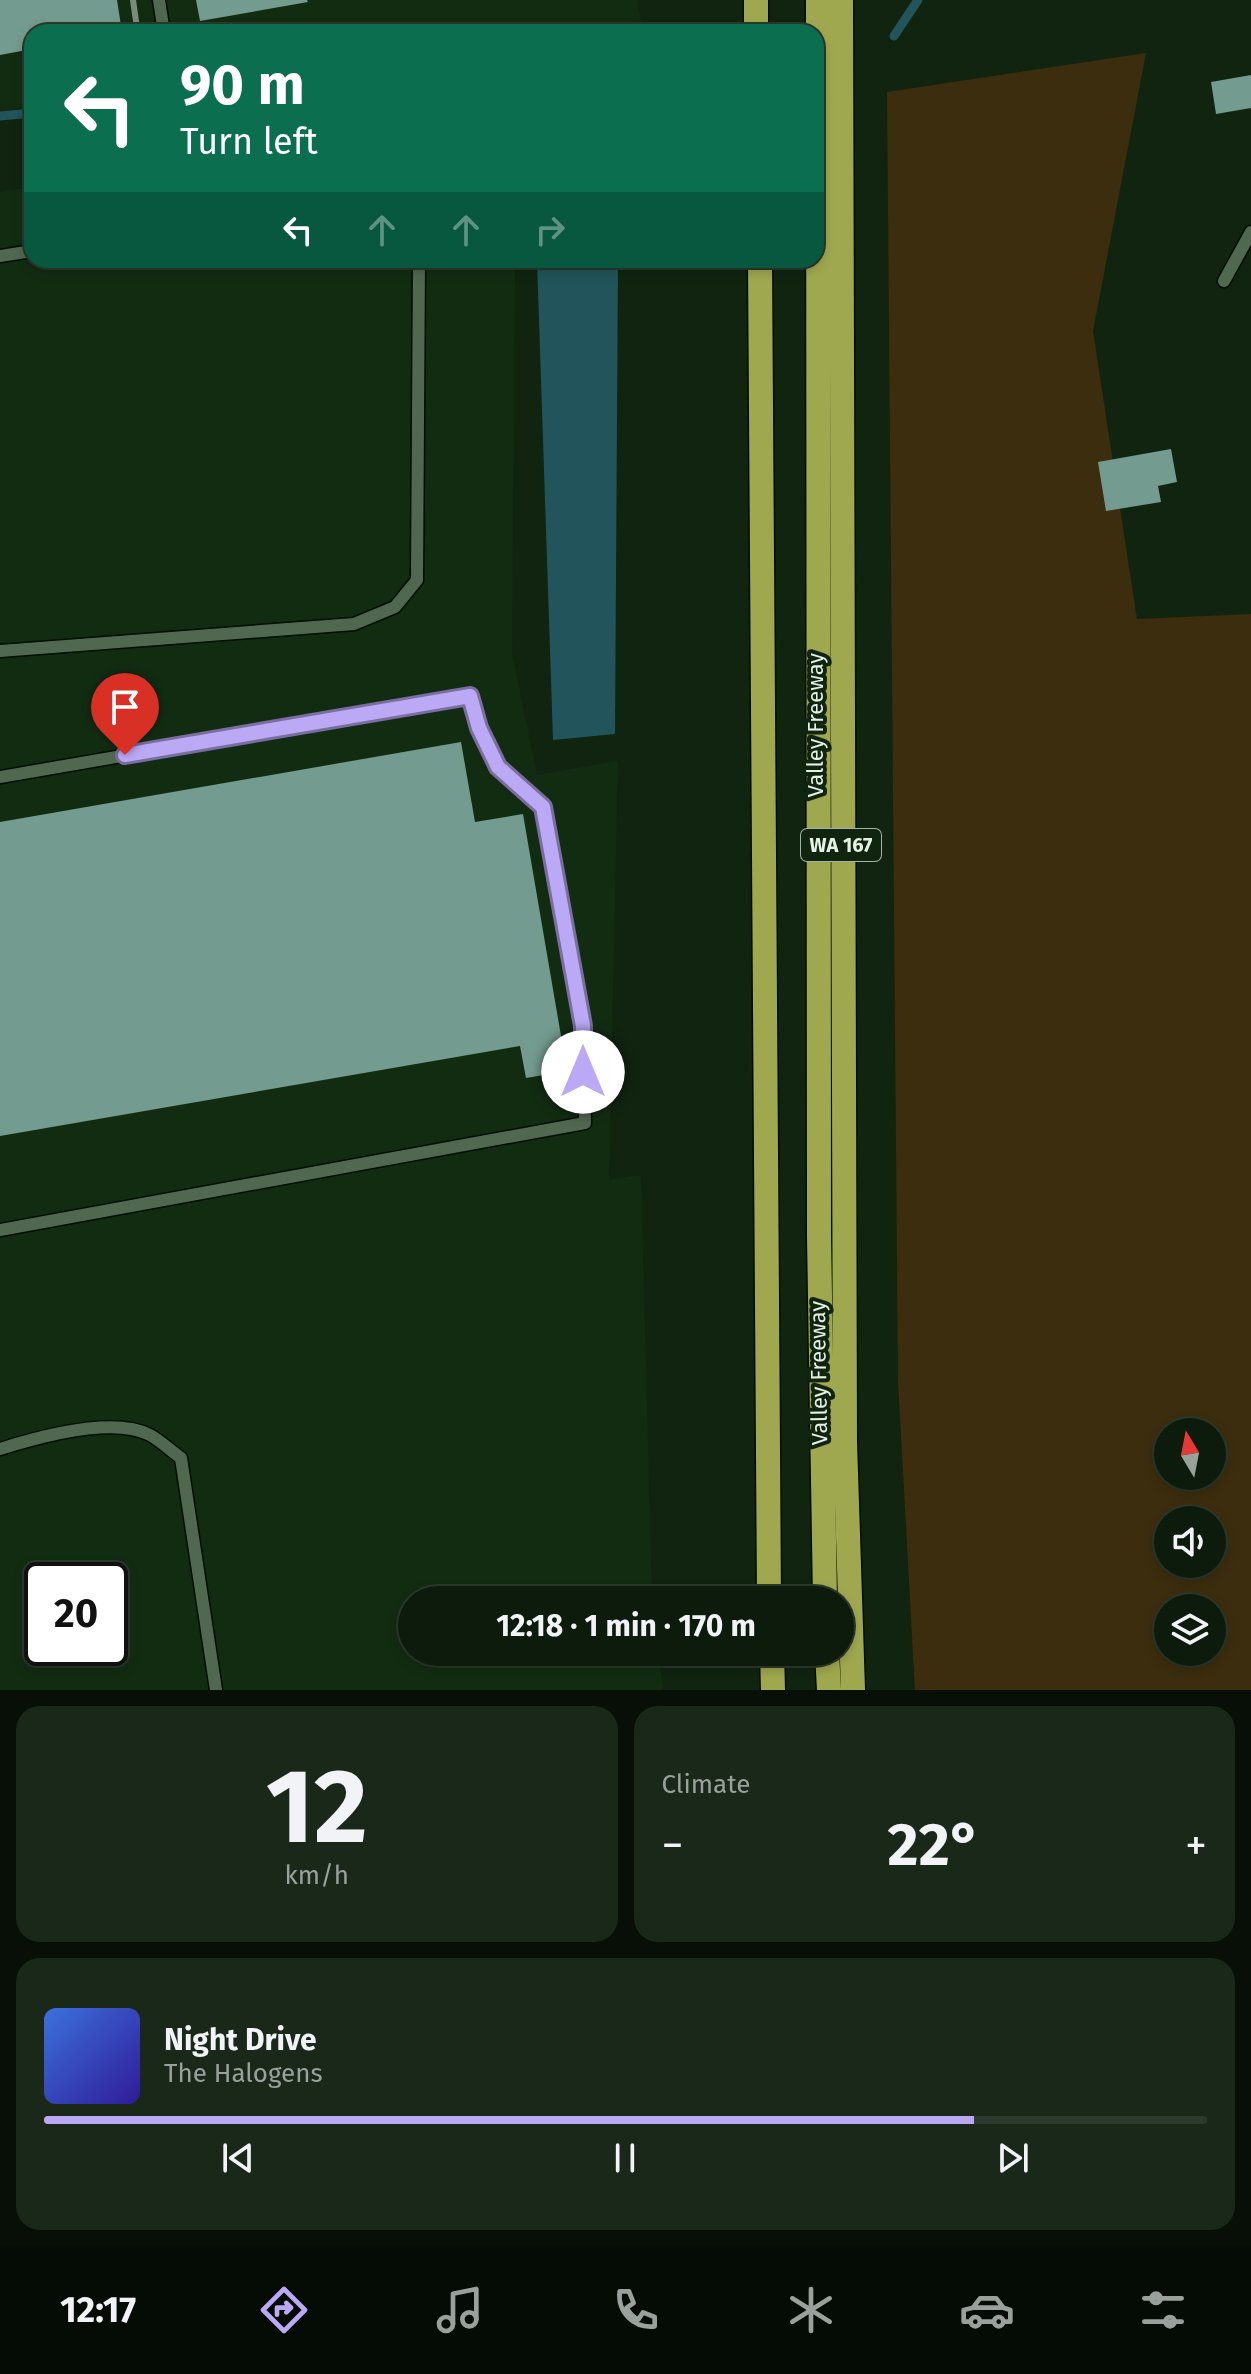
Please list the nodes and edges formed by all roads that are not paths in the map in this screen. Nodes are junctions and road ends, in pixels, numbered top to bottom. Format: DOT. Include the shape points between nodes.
graph roads {
  1 [pos="159,0"];
  2 [pos="756,0"];
  3 [pos="818,0"];
  4 [pos="841,0"];
  5 [pos="163,24"];
  6 [pos="756,24"];
  7 [pos="818,24"];
  8 [pos="1251,232"];
  9 [pos="24,252"];
  10 [pos="0,256"];
  11 [pos="419,268"];
  12 [pos="760,268"];
  13 [pos="818,268"];
  14 [pos="1224,281"];
  15 [pos="0,651"];
  16 [pos="0,777"];
  17 [pos="0,1230"];
  18 [pos="0,1449"];
  19 [pos="769,1586"];
  20 [pos="825,1586"];
  21 [pos="772,1666"];
  22 [pos="828,1666"];
  23 [pos="216,1690"];
  24 [pos="773,1690"];
  25 [pos="829,1690"];
  26 [pos="853,1690"];
  1 -- 5 [label="lane"];
  2 -- 6 [label="highway"];
  3 -- 7 [label="highway"];
  4 -- 26 [label="highway, Valley Freeway / WA 167" via="844,1380"];
  8 -- 14 [label="lane"];
  9 -- 10 [label="lane"];
  11 -- 15 [label="lane" via="417,580 395,607 354,624"];
  12 -- 19 [label="highway"];
  13 -- 20 [label="highway" via="819,1236"];
  16 -- 17 [label="lane" via="470,696 498,767 543,807 583,1026 585,1123"];
  18 -- 23 [label="lane" via="87,1429 132,1429 150,1435 181,1458"];
  21 -- 24 [label="highway"];
  22 -- 25 [label="highway"];
}
